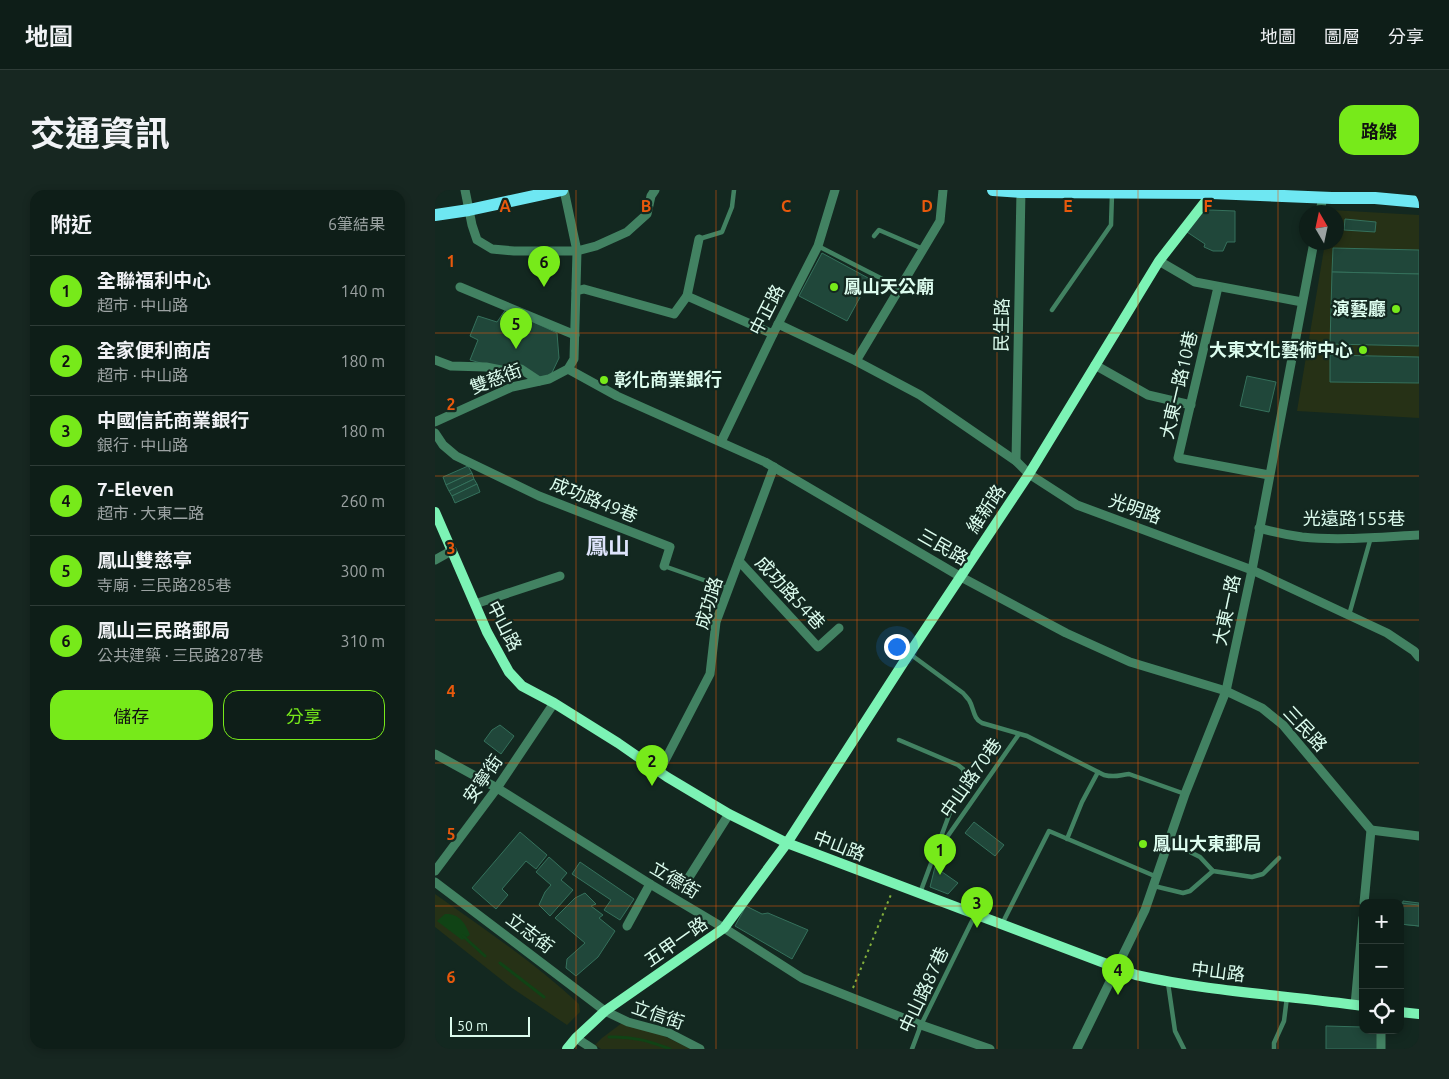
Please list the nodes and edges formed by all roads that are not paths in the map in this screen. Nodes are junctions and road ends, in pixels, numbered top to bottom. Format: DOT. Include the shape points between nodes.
graph roads {
  1 [pos="465,190"];
  2 [pos="563,190"];
  3 [pos="655,190"];
  4 [pos="734,190"];
  5 [pos="835,190"];
  6 [pos="943,190"];
  7 [pos="993,190"];
  8 [pos="1021,191"];
  9 [pos="1212,191"];
  10 [pos="1107,192"];
  11 [pos="1329,195"];
  12 [pos="1419,202"];
  13 [pos="469,210"];
  14 [pos="435,215"];
  15 [pos="874,236"];
  16 [pos="699,239"];
  17 [pos="818,246"];
  18 [pos="923,250"];
  19 [pos="1312,250"];
  20 [pos="577,251"];
  21 [pos="1159,261"];
  22 [pos="461,287"];
  23 [pos="1218,287"];
  24 [pos="900,288"];
  25 [pos="576,290"];
  26 [pos="687,296"];
  27 [pos="1302,302"];
  28 [pos="1052,310"];
  29 [pos="778,324"];
  30 [pos="773,334"];
  31 [pos="575,335"];
  32 [pos="435,360"];
  33 [pos="856,361"];
  34 [pos="1095,365"];
  35 [pos="568,369"];
  36 [pos="539,381"];
  37 [pos="1191,405"];
  38 [pos="435,422"];
  39 [pos="435,432"];
  40 [pos="721,442"];
  41 [pos="1016,460"];
  42 [pos="774,467"];
  43 [pos="1029,474"];
  44 [pos="1269,475"];
  45 [pos="435,512"];
  46 [pos="1259,528"];
  47 [pos="1419,535"];
  48 [pos="1371,537"];
  49 [pos="451,551"];
  50 [pos="435,560"];
  51 [pos="739,561"];
  52 [pos="664,566"];
  53 [pos="1252,570"];
  54 [pos="559,576"];
  55 [pos="961,577"];
  56 [pos="729,589"];
  57 [pos="475,604"];
  58 [pos="1349,615"];
  59 [pos="839,628"];
  60 [pos="909,654"];
  61 [pos="1419,657"];
  62 [pos="1226,692"];
  63 [pos="554,703"];
  64 [pos="1019,734"];
  65 [pos="899,740"];
  66 [pos="435,754"];
  67 [pos="659,772"];
  68 [pos="1098,772"];
  69 [pos="497,788"];
  70 [pos="1185,794"];
  71 [pos="729,814"];
  72 [pos="1371,830"];
  73 [pos="1419,836"];
  74 [pos="1067,839"];
  75 [pos="1168,841"];
  76 [pos="787,844"];
  77 [pos="934,856"];
  78 [pos="1279,858"];
  79 [pos="435,871"];
  80 [pos="1213,872"];
  81 [pos="1155,881"];
  82 [pos="435,882"];
  83 [pos="686,882"];
  84 [pos="650,884"];
  85 [pos="920,894"];
  86 [pos="1364,899"];
  87 [pos="975,915"];
  88 [pos="1002,925"];
  89 [pos="627,926"];
  90 [pos="724,928"];
  91 [pos="1362,944"];
  92 [pos="1117,969"];
  93 [pos="1168,982"];
  94 [pos="1360,989"];
  95 [pos="1287,997"];
  96 [pos="1359,1005"];
  97 [pos="605,1011"];
  98 [pos="1404,1012"];
  99 [pos="1419,1014"];
  100 [pos="921,1025"];
  101 [pos="1381,1034"];
  102 [pos="576,1038"];
  103 [pos="567,1049"];
  104 [pos="593,1049"];
  105 [pos="700,1049"];
  106 [pos="912,1049"];
  107 [pos="990,1049"];
  108 [pos="1077,1049"];
  109 [pos="1184,1049"];
  110 [pos="1275,1049"];
  111 [pos="1381,1049"];
  1 -- 13 [label="street"];
  2 -- 13 [label="main road"];
  2 -- 20 [label="street"];
  3 -- 20 [label="street" via="647,214 627,232"];
  4 -- 16 [label="lane" via="732,207 722,232"];
  5 -- 17 [label="street, 中正路"];
  6 -- 18 [label="street" via="940,222"];
  7 -- 8 [label="main road"];
  8 -- 10 [label="main road"];
  8 -- 41 [label="street, 民生路"];
  9 -- 10 [label="main road"];
  9 -- 11 [label="main road"];
  9 -- 21 [label="main road, 維新路"];
  10 -- 28 [label="lane" via="1111,225"];
  11 -- 12 [label="main road"];
  13 -- 14 [label="main road"];
  13 -- 20 [label="street" via="477,240 492,248"];
  15 -- 18 [label="lane" via="879,230"];
  16 -- 26 [label="street"];
  17 -- 24 [label="lane"];
  17 -- 29 [label="street, 中正路"];
  18 -- 24 [label="street"];
  19 -- 27 [label="street, 大東一路"];
  20 -- 25 [label="street"];
  21 -- 23 [label="street" via="1195,282"];
  21 -- 34 [label="main road, 維新路"];
  22 -- 31 [label="street"];
  23 -- 27 [label="street"];
  23 -- 37 [label="street, 大東一路10巷"];
  24 -- 33 [label="street"];
  25 -- 26 [label="street" via="585,289 674,314"];
  25 -- 31 [label="street"];
  26 -- 30 [label="street"];
  27 -- 44 [label="street, 大東一路"];
  29 -- 30 [label="street, 中正路"];
  29 -- 33 [label="street, 光明路"];
  30 -- 40 [label="street, 中正路"];
  31 -- 35 [label="street" via="574,359"];
  32 -- 36 [label="street" via="451,366 521,369"];
  33 -- 41 [label="street, 光明路" via="920,396"];
  34 -- 37 [label="street" via="1148,395"];
  34 -- 43 [label="main road, 維新路"];
  35 -- 36 [label="street, 雙慈街"];
  35 -- 40 [label="street, 三民路" via="617,396"];
  36 -- 38 [label="street, 雙慈街" via="512,387"];
  37 -- 44 [label="street, 大東一路10巷" via="1178,458"];
  39 -- 52 [label="street, 成功路49巷" via="443,445 456,456 539,496 670,547"];
  40 -- 42 [label="street, 三民路"];
  41 -- 43 [label="street, 光明路"];
  42 -- 51 [label="street, 成功路"];
  42 -- 55 [label="street, 三民路"];
  43 -- 53 [label="street, 光明路" via="1077,505"];
  43 -- 55 [label="main road, 維新路"];
  44 -- 46 [label="street, 大東一路"];
  45 -- 49 [label="main road, 中山路"];
  46 -- 48 [label="street, 光遠路155巷" via="1302,537"];
  46 -- 53 [label="street, 大東一路"];
  47 -- 48 [label="street, 光遠路155巷"];
  48 -- 58 [label="lane"];
  49 -- 50 [label="street"];
  49 -- 57 [label="main road, 中山路"];
  51 -- 56 [label="street, 成功路"];
  51 -- 59 [label="street, 成功路54巷" via="818,647"];
  52 -- 56 [label="lane, 成功路49巷"];
  53 -- 58 [label="street, 光明路"];
  53 -- 62 [label="street, 大東一路"];
  54 -- 57 [label="street"];
  55 -- 60 [label="main road, 維新路"];
  55 -- 62 [label="street, 三民路" via="1066,633 1130,662"];
  56 -- 67 [label="street, 成功路" via="716,622 710,674"];
  57 -- 63 [label="main road, 中山路" via="509,672 522,686"];
  58 -- 61 [label="street, 光明路" via="1387,633"];
  60 -- 64 [label="lane, 中山路70巷" via="963,693 978,721"];
  60 -- 76 [label="main road, 維新路"];
  62 -- 70 [label="street, 大東一路"];
  62 -- 72 [label="street, 三民路" via="1261,708 1283,725"];
  63 -- 67 [label="main road, 中山路"];
  63 -- 69 [label="street, 安寧街"];
  64 -- 68 [label="lane"];
  64 -- 77 [label="lane, 中山路70巷"];
  65 -- 77 [label="lane, 中山路70巷" via="963,769 964,775"];
  66 -- 69 [label="street, 立德街"];
  67 -- 71 [label="main road, 中山路"];
  68 -- 70 [label="lane" via="1112,777 1129,774"];
  68 -- 74 [label="lane"];
  69 -- 79 [label="street, 安寧街"];
  69 -- 84 [label="street, 立德街"];
  70 -- 75 [label="street, 大東一路"];
  71 -- 76 [label="main road, 中山路"];
  71 -- 83 [label="street"];
  72 -- 73 [label="street"];
  72 -- 86 [label="street"];
  74 -- 81 [label="lane"];
  74 -- 88 [label="lane" via="1049,831"];
  75 -- 80 [label="lane" via="1200,857"];
  75 -- 81 [label="street, 大東一路"];
  76 -- 85 [label="main road, 中山路"];
  76 -- 90 [label="main road, 五甲一路"];
  77 -- 85 [label="lane, 中山路70巷"];
  78 -- 80 [label="lane" via="1263,874 1252,877"];
  80 -- 81 [label="lane" via="1183,893"];
  81 -- 92 [label="street, 大東一路"];
  82 -- 97 [label="street, 立志街"];
  84 -- 89 [label="street"];
  84 -- 90 [label="street, 立德街"];
  85 -- 87 [label="main road, 中山路"];
  87 -- 88 [label="main road, 中山路"];
  87 -- 100 [label="lane, 中山路87巷"];
  88 -- 92 [label="main road, 中山路"];
  90 -- 97 [label="main road, 五甲一路"];
  90 -- 100 [label="street, 立德街" via="802,978"];
  91 -- 94 [label="street"];
  92 -- 93 [label="main road, 中山路"];
  92 -- 108 [label="street, 大東一路"];
  93 -- 95 [label="main road, 中山路"];
  93 -- 109 [label="lane" via="1175,1031"];
  95 -- 96 [label="main road, 中山路"];
  95 -- 110 [label="lane"];
  97 -- 102 [label="main road, 五甲一路"];
  97 -- 105 [label="street, 立信街" via="628,1022 669,1033"];
  98 -- 99 [label="main road"];
  100 -- 106 [label="lane, 中山路87巷"];
  100 -- 107 [label="street, 立德街"];
  101 -- 111 [label="street"];
  102 -- 103 [label="main road, 五甲一路"];
  102 -- 104 [label="street"];
}
